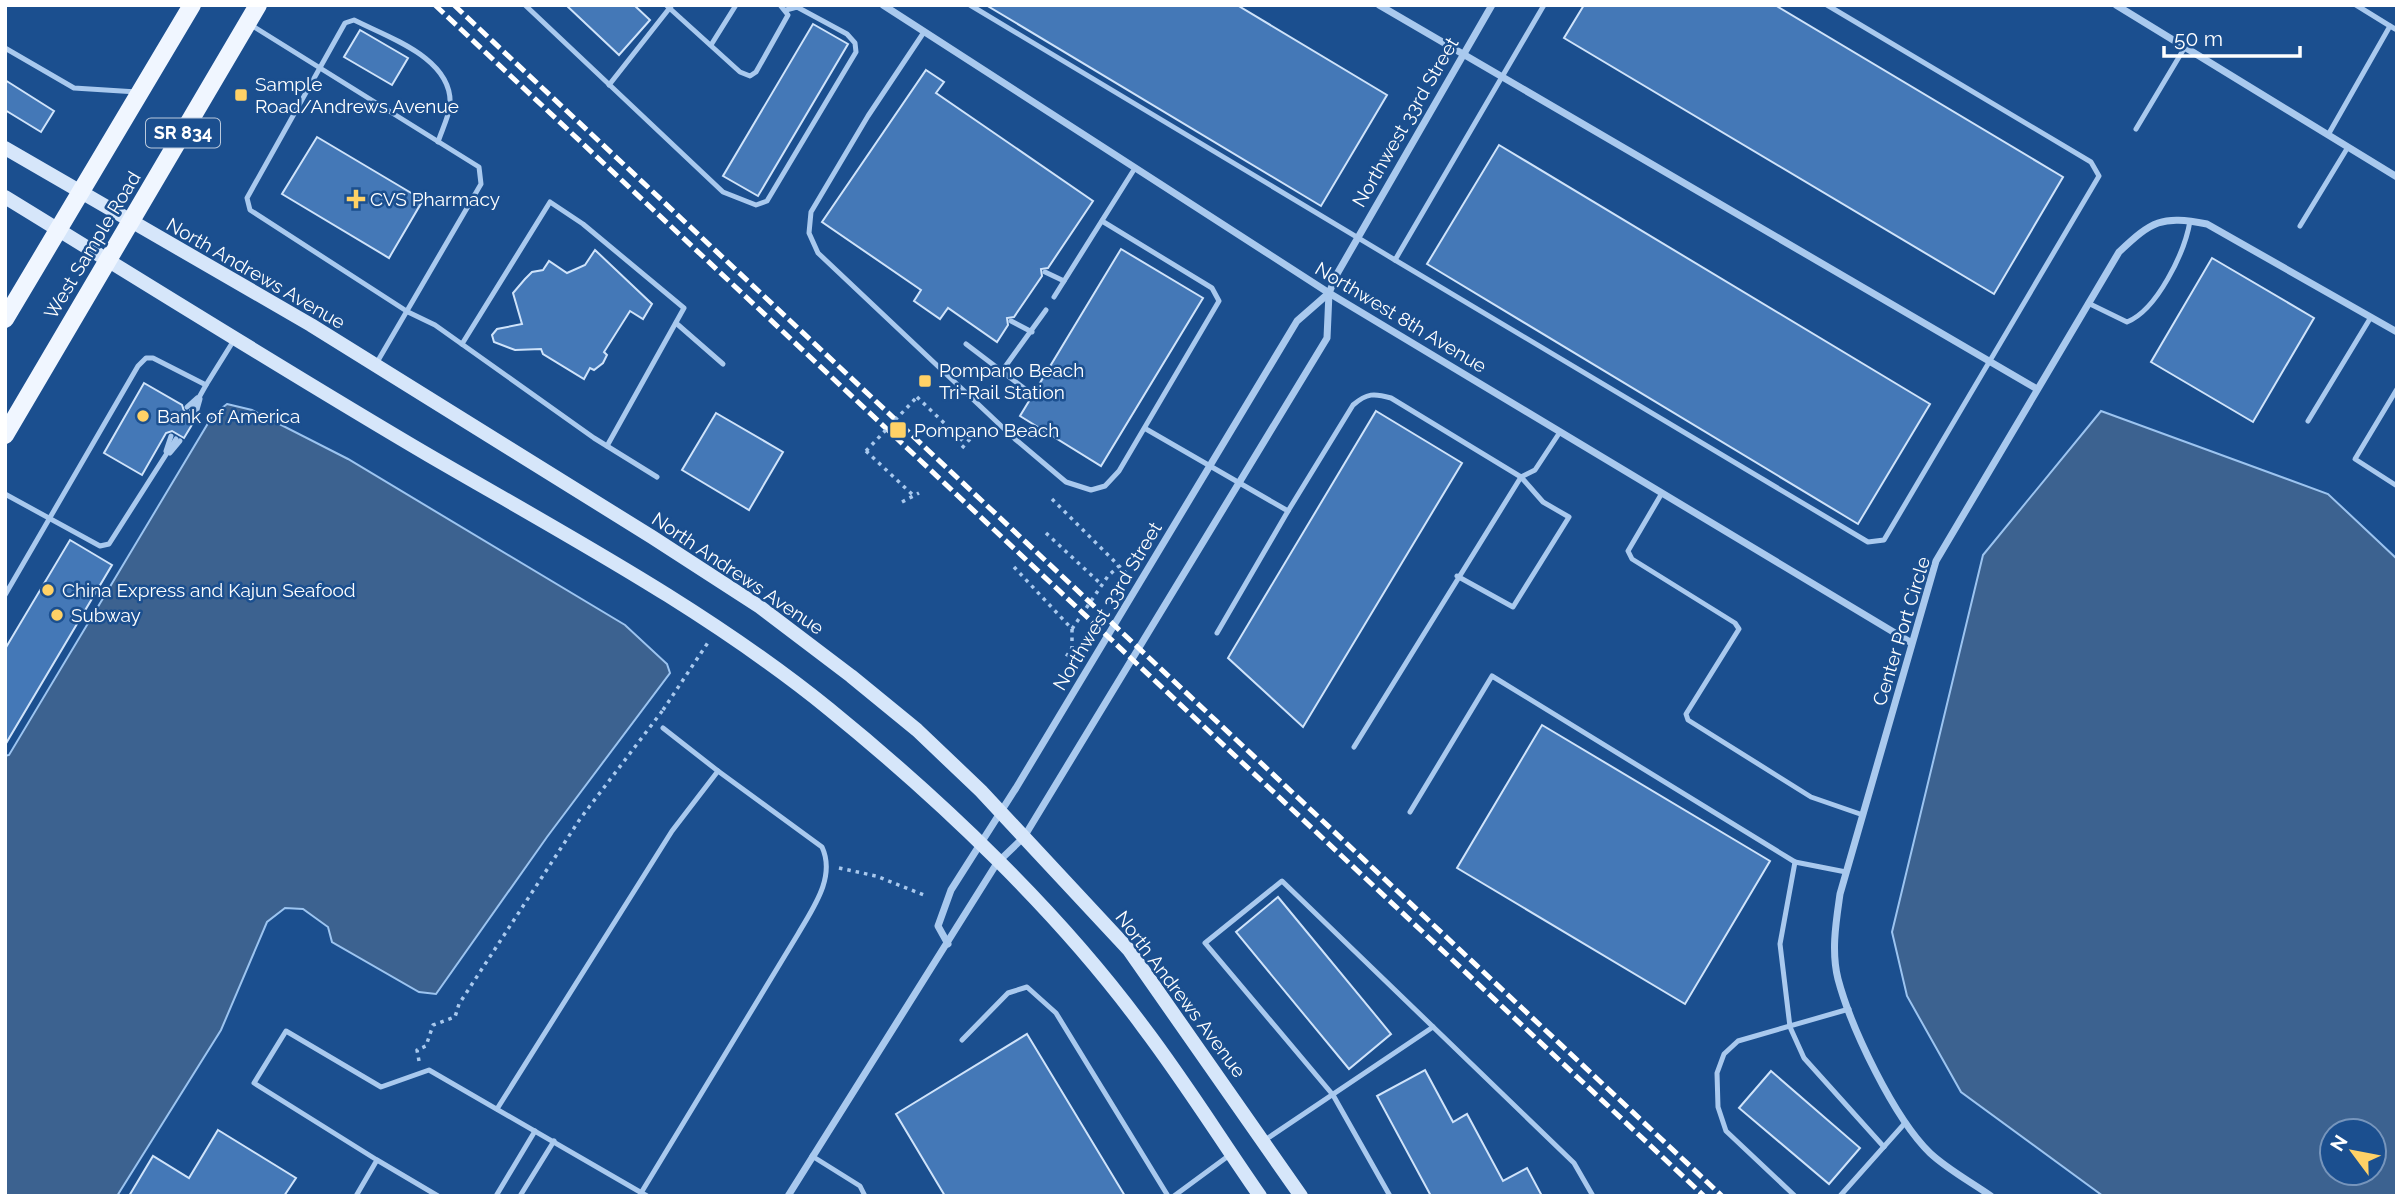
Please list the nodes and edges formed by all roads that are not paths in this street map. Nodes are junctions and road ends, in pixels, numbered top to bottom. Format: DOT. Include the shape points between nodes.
graph roads {
  1 [pos="192,5"];
  2 [pos="258,5"];
  3 [pos="525,5"];
  4 [pos="736,5"];
  5 [pos="883,5"];
  6 [pos="970,5"];
  7 [pos="1379,5"];
  8 [pos="1492,5"];
  9 [pos="1544,5"];
  10 [pos="1827,5"];
  11 [pos="2117,5"];
  12 [pos="2356,5"];
  13 [pos="669,6"];
  14 [pos="783,7"];
  15 [pos="896,9"];
  16 [pos="248,23"];
  17 [pos="2390,26"];
  18 [pos="2397,30"];
  19 [pos="924,32"];
  20 [pos="711,45"];
  21 [pos="2185,47"];
  22 [pos="5,48"];
  23 [pos="1462,53"];
  24 [pos="320,68"];
  25 [pos="1502,77"];
  26 [pos="609,85"];
  27 [pos="140,92"];
  28 [pos="2136,129"];
  29 [pos="2328,135"];
  30 [pos="438,142"];
  31 [pos="2348,147"];
  32 [pos="5,148"];
  33 [pos="1135,168"];
  34 [pos="2397,177"];
  35 [pos="81,193"];
  36 [pos="5,197"];
  37 [pos="1101,221"];
  38 [pos="2190,221"];
  39 [pos="130,223"];
  40 [pos="2300,226"];
  41 [pos="58,229"];
  42 [pos="1357,239"];
  43 [pos="1395,260"];
  44 [pos="107,261"];
  45 [pos="1045,272"];
  46 [pos="1064,281"];
  47 [pos="1329,293"];
  48 [pos="1054,298"];
  49 [pos="2088,303"];
  50 [pos="1046,310"];
  51 [pos="408,312"];
  52 [pos="2371,317"];
  53 [pos="5,319"];
  54 [pos="1011,321"];
  55 [pos="676,323"];
  56 [pos="1032,332"];
  57 [pos="2397,332"];
  58 [pos="234,339"];
  59 [pos="462,344"];
  60 [pos="966,344"];
  61 [pos="1989,361"];
  62 [pos="723,364"];
  63 [pos="375,365"];
  64 [pos="1002,371"];
  65 [pos="206,385"];
  66 [pos="1025,389"];
  67 [pos="2037,389"];
  68 [pos="2397,389"];
  69 [pos="200,396"];
  70 [pos="2308,421"];
  71 [pos="1146,429"];
  72 [pos="1560,432"];
  73 [pos="5,435"];
  74 [pos="607,446"];
  75 [pos="165,458"];
  76 [pos="1210,466"];
  77 [pos="657,477"];
  78 [pos="1521,477"];
  79 [pos="1240,483"];
  80 [pos="2397,486"];
  81 [pos="1662,493"];
  82 [pos="5,494"];
  83 [pos="1288,511"];
  84 [pos="49,519"];
  85 [pos="1457,576"];
  86 [pos="5,595"];
  87 [pos="1217,632"];
  88 [pos="1910,642"];
  89 [pos="663,728"];
  90 [pos="1354,747"];
  91 [pos="718,771"];
  92 [pos="1410,811"];
  93 [pos="1001,813"];
  94 [pos="1863,815"];
  95 [pos="1024,837"];
  96 [pos="979,845"];
  97 [pos="1795,862"];
  98 [pos="997,863"];
  99 [pos="1846,872"];
  100 [pos="948,944"];
  101 [pos="1850,1008"];
  102 [pos="1433,1027"];
  103 [pos="1790,1027"];
  104 [pos="962,1040"];
  105 [pos="1333,1094"];
  106 [pos="497,1109"];
  107 [pos="1905,1123"];
  108 [pos="535,1130"];
  109 [pos="1265,1140"];
  110 [pos="554,1141"];
  111 [pos="1884,1147"];
  112 [pos="1231,1154"];
  113 [pos="812,1156"];
  114 [pos="377,1160"];
  115 [pos="644,1194"];
  116 [pos="1985,1194"];
  117 [pos="356,1196"];
  118 [pos="438,1196"];
  119 [pos="496,1196"];
  120 [pos="520,1196"];
  121 [pos="788,1196"];
  122 [pos="866,1196"];
  123 [pos="1168,1196"];
  124 [pos="1174,1196"];
  125 [pos="1260,1196"];
  126 [pos="1301,1196"];
  127 [pos="1390,1196"];
  128 [pos="1593,1196"];
  129 [pos="1795,1196"];
  130 [pos="1840,1196"];
  1 -- 27 [label="main road, West Sample Road / SR 834"];
  2 -- 16 [label="main road, West Sample Road / SR 834"];
  3 -- 26 [label="lane"];
  4 -- 20 [label="lane"];
  5 -- 15 [label="street, Northwest 8th Avenue"];
  6 -- 42 [label="lane"];
  7 -- 23 [label="street"];
  8 -- 23 [label="street, Northwest 33rd Street"];
  9 -- 25 [label="lane"];
  10 -- 61 [label="lane" via="2091,162 2099,176"];
  11 -- 21 [label="street"];
  12 -- 17 [label="lane"];
  13 -- 20 [label="lane"];
  13 -- 26 [label="lane"];
  14 -- 20 [label="lane" via="788,16 750,76"];
  14 -- 26 [label="lane" via="797,7 847,34 856,52 768,201 757,205 723,192"];
  15 -- 19 [label="street, Northwest 8th Avenue"];
  16 -- 24 [label="lane"];
  16 -- 39 [label="main road, West Sample Road / SR 834"];
  17 -- 18 [label="lane"];
  17 -- 29 [label="lane"];
  19 -- 33 [label="street, Northwest 8th Avenue"];
  19 -- 71 [label="lane" via="811,212 809,233 818,253 1066,482 1091,490 1105,486"];
  21 -- 28 [label="lane"];
  21 -- 29 [label="street"];
  22 -- 27 [label="lane" via="74,88"];
  23 -- 25 [label="street"];
  23 -- 42 [label="street, Northwest 33rd Street"];
  24 -- 30 [label="lane"];
  24 -- 30 [label="lane" via="345,23 354,20 419,54 434,66 450,103"];
  24 -- 51 [label="lane" via="247,198 250,210"];
  25 -- 43 [label="lane"];
  25 -- 61 [label="street"];
  27 -- 35 [label="main road, West Sample Road / SR 834"];
  29 -- 31 [label="street"];
  30 -- 51 [label="lane" via="478,167 481,184"];
  31 -- 34 [label="street"];
  31 -- 40 [label="lane"];
  32 -- 35 [label="street, North Andrews Avenue"];
  33 -- 37 [label="lane"];
  33 -- 47 [label="street, Northwest 8th Avenue"];
  35 -- 39 [label="street, North Andrews Avenue"];
  35 -- 41 [label="main road, West Sample Road / SR 834"];
  36 -- 41 [label="street"];
  37 -- 46 [label="lane"];
  37 -- 71 [label="lane" via="1212,288 1219,301"];
  38 -- 49 [label="street, Center Port Circle" via="2174,218 2144,228 2119,252"];
  38 -- 49 [label="lane" via="2182,254 2141,314 2127,323"];
  38 -- 52 [label="street, Center Port Circle" via="2207,225"];
  39 -- 44 [label="main road, West Sample Road / SR 834"];
  39 -- 63 [label="street, North Andrews Avenue"];
  41 -- 44 [label="street"];
  41 -- 53 [label="main road, West Sample Road / SR 834"];
  42 -- 43 [label="lane"];
  42 -- 47 [label="street, Northwest 33rd Street"];
  43 -- 61 [label="lane" via="1868,542 1884,540"];
  44 -- 58 [label="street"];
  44 -- 73 [label="main road, West Sample Road / SR 834"];
  45 -- 46 [label="lane"];
  46 -- 48 [label="lane"];
  47 -- 72 [label="street, Northwest 8th Avenue"];
  47 -- 76 [label="street, Northwest 33rd Street" via="1297,320"];
  47 -- 79 [label="street, Northwest 33rd Street" via="1327,338"];
  49 -- 67 [label="street, Center Port Circle"];
  50 -- 56 [label="lane"];
  51 -- 59 [label="lane"];
  51 -- 63 [label="lane"];
  52 -- 57 [label="street, Center Port Circle"];
  52 -- 70 [label="lane"];
  54 -- 56 [label="lane"];
  55 -- 59 [label="lane" via="684,308 550,202"];
  55 -- 62 [label="lane"];
  55 -- 74 [label="lane"];
  56 -- 64 [label="lane"];
  58 -- 65 [label="lane"];
  58 -- 96 [label="street" via="735,638 829,709"];
  59 -- 74 [label="lane"];
  60 -- 64 [label="lane"];
  61 -- 67 [label="street"];
  63 -- 93 [label="street, North Andrews Avenue" via="760,607 917,730"];
  64 -- 66 [label="lane"];
  65 -- 69 [label="lane"];
  65 -- 84 [label="lane" via="146,358"];
  67 -- 88 [label="street, Center Port Circle" via="1936,561"];
  68 -- 80 [label="lane" via="2355,459"];
  69 -- 69 [label="lane" via="192,410"];
  71 -- 76 [label="lane"];
  72 -- 78 [label="lane" via="1535,470"];
  72 -- 81 [label="street, Northwest 8th Avenue"];
  74 -- 77 [label="lane"];
  75 -- 75 [label="lane" via="175,438"];
  75 -- 84 [label="lane" via="109,544 100,546"];
  76 -- 79 [label="lane"];
  76 -- 93 [label="street, Northwest 33rd Street"];
  78 -- 83 [label="lane" via="1391,398 1374,393 1353,405"];
  78 -- 85 [label="lane"];
  78 -- 85 [label="lane" via="1543,502 1569,517 1513,607"];
  79 -- 83 [label="lane"];
  79 -- 95 [label="street, Northwest 33rd Street"];
  81 -- 88 [label="street, Northwest 8th Avenue"];
  81 -- 94 [label="lane" via="1628,551 1632,559 1740,629 1686,714 1688,720 1811,797"];
  82 -- 84 [label="lane"];
  83 -- 87 [label="lane"];
  84 -- 86 [label="lane"];
  85 -- 90 [label="lane"];
  88 -- 94 [label="street, Center Port Circle"];
  89 -- 91 [label="lane"];
  91 -- 106 [label="lane" via="672,831"];
  91 -- 115 [label="lane" via="822,847 827,856 826,876 799,934"];
  92 -- 97 [label="lane" via="1492,676"];
  93 -- 95 [label="street, North Andrews Avenue"];
  93 -- 96 [label="street, Northwest 33rd Street"];
  94 -- 99 [label="street, Center Port Circle"];
  95 -- 98 [label="street, Northwest 33rd Street"];
  95 -- 109 [label="street, North Andrews Avenue" via="1129,950"];
  96 -- 98 [label="street"];
  96 -- 100 [label="street, Northwest 33rd Street" via="951,890 938,926"];
  97 -- 99 [label="lane"];
  97 -- 103 [label="lane" via="1780,944"];
  98 -- 100 [label="street, Northwest 33rd Street"];
  98 -- 112 [label="street" via="1103,975"];
  99 -- 101 [label="street, Center Port Circle" via="1833,938 1838,978"];
  100 -- 113 [label="street, Northwest 33rd Street"];
  101 -- 103 [label="lane"];
  101 -- 107 [label="street, Center Port Circle"];
  102 -- 105 [label="lane"];
  102 -- 105 [label="lane" via="1282,881 1205,943"];
  102 -- 128 [label="lane" via="1574,1163"];
  103 -- 111 [label="lane" via="1804,1058"];
  103 -- 129 [label="lane" via="1738,1041 1724,1054 1717,1073 1718,1107 1726,1131"];
  104 -- 123 [label="lane" via="1008,993 1027,987 1056,1013"];
  105 -- 109 [label="lane"];
  105 -- 127 [label="lane"];
  106 -- 108 [label="lane"];
  106 -- 114 [label="lane" via="429,1070 381,1087 286,1031 254,1083"];
  107 -- 111 [label="lane"];
  107 -- 116 [label="street, Center Port Circle" via="1930,1153"];
  108 -- 110 [label="lane"];
  108 -- 119 [label="lane"];
  109 -- 126 [label="street, North Andrews Avenue"];
  110 -- 115 [label="lane"];
  110 -- 120 [label="lane"];
  111 -- 130 [label="lane"];
  112 -- 124 [label="lane"];
  112 -- 125 [label="street"];
  113 -- 121 [label="street, Northwest 33rd Street"];
  113 -- 122 [label="lane" via="860,1186"];
  114 -- 117 [label="lane"];
  114 -- 118 [label="lane"];
}
